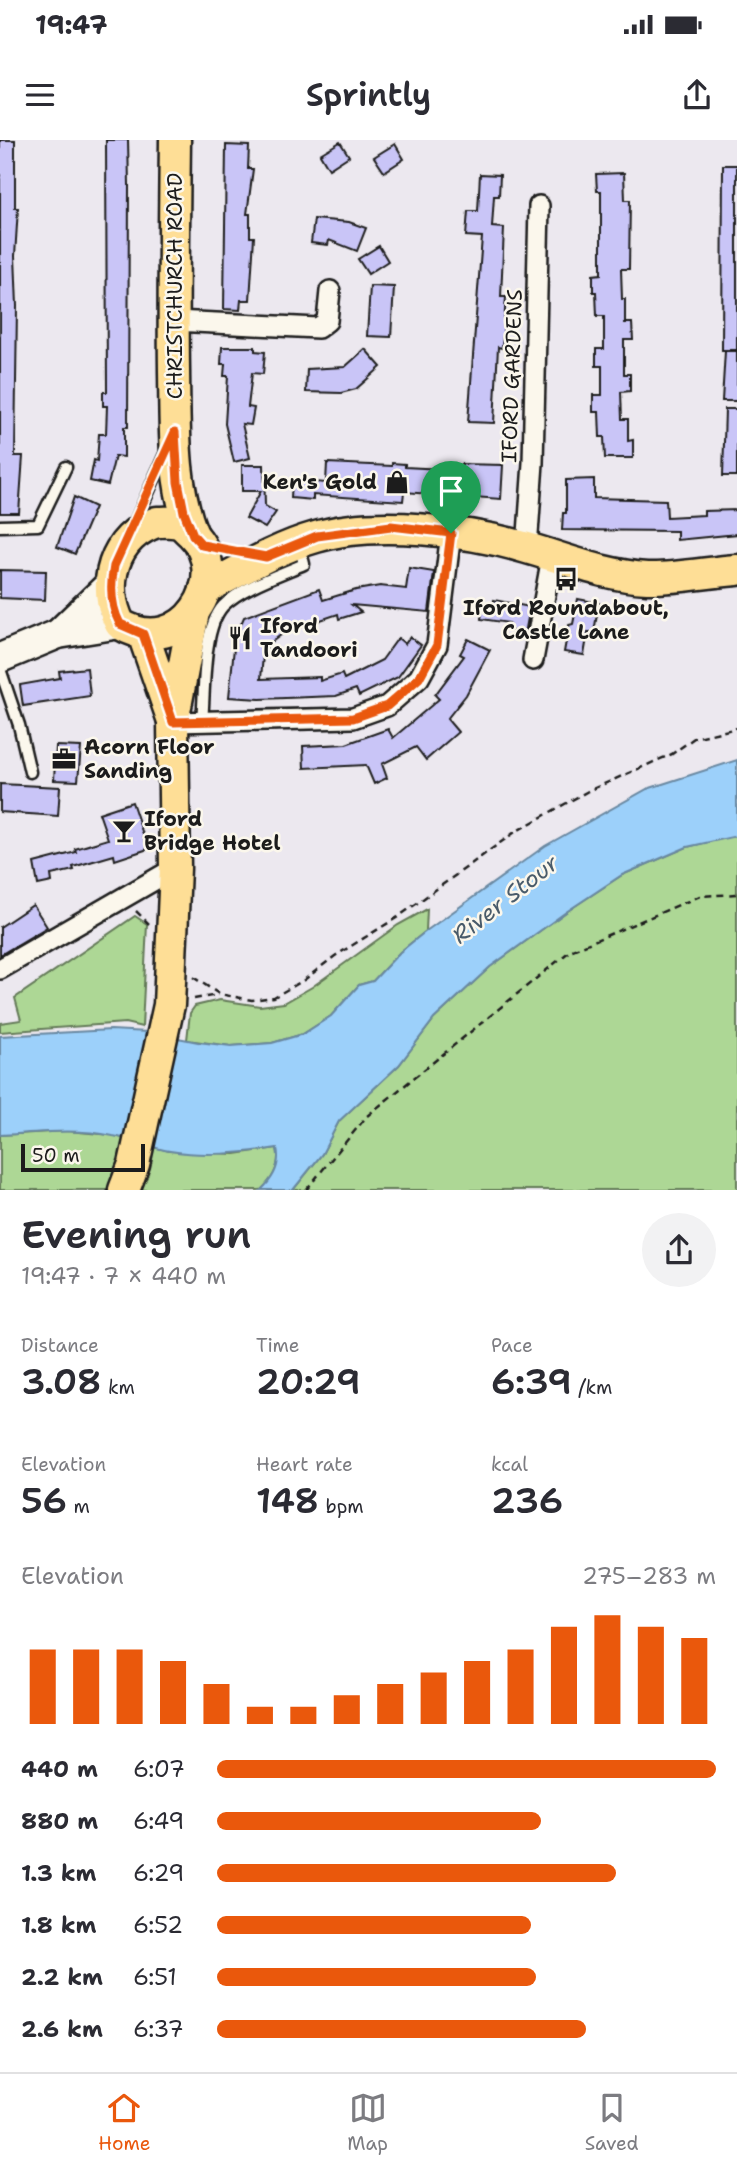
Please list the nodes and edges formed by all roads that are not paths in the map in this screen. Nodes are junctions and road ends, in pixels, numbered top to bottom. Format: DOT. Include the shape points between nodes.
graph roads {
  1 [pos="175,140"];
  2 [pos="539,206"];
  3 [pos="330,291"];
  4 [pos="174,321"];
  5 [pos="175,432"];
  6 [pos="66,467"];
  7 [pos="178,482"];
  8 [pos="157,522"];
  9 [pos="0,526"];
  10 [pos="451,533"];
  11 [pos="128,538"];
  12 [pos="198,540"];
  13 [pos="299,544"];
  14 [pos="540,552"];
  15 [pos="266,557"];
  16 [pos="737,569"];
  17 [pos="111,583"];
  18 [pos="199,600"];
  19 [pos="131,629"];
  20 [pos="58,634"];
  21 [pos="0,658"];
  22 [pos="533,660"];
  23 [pos="0,669"];
  24 [pos="173,722"];
  25 [pos="202,722"];
  26 [pos="30,772"];
  27 [pos="175,868"];
  28 [pos="0,969"];
  29 [pos="129,1177"];
  1 -- 4 [label="main road, CHRISTCHURCH ROAD"];
  2 -- 14 [label="street, IFORD GARDENS" via="533,463"];
  3 -- 4 [label="street" via="327,321 318,328"];
  4 -- 5 [label="main road, CHRISTCHURCH ROAD"];
  5 -- 7 [label="main road, CHRISTCHURCH ROAD"];
  5 -- 11 [label="lane, CHRISTCHURCH ROAD"];
  6 -- 9 [label="lane" via="38,525"];
  7 -- 8 [label="main road"];
  7 -- 12 [label="main road, CHRISTCHURCH ROAD" via="184,512"];
  8 -- 11 [label="main road"];
  8 -- 12 [label="main road" via="177,523"];
  10 -- 13 [label="main road" via="391,526 317,536"];
  10 -- 14 [label="main road"];
  10 -- 25 [label="street" via="437,645 419,678 387,706 353,718"];
  11 -- 17 [label="main road"];
  12 -- 15 [label="main road"];
  12 -- 18 [label="main road" via="207,567"];
  13 -- 15 [label="main road"];
  13 -- 25 [label="lane" via="304,564 242,593 224,605 215,619"];
  14 -- 16 [label="main road" via="647,578"];
  14 -- 22 [label="street, IFORD GARDENS"];
  15 -- 18 [label="main road"];
  17 -- 19 [label="main road" via="114,612"];
  17 -- 20 [label="street"];
  18 -- 19 [label="main road" via="182,626 163,633"];
  18 -- 24 [label="main road"];
  19 -- 20 [label="street"];
  19 -- 24 [label="main road"];
  20 -- 21 [label="street"];
  23 -- 26 [label="lane"];
  24 -- 25 [label="street"];
  24 -- 27 [label="main road"];
  27 -- 28 [label="street"];
  27 -- 29 [label="main road" via="173,972 181,1002"];
}
